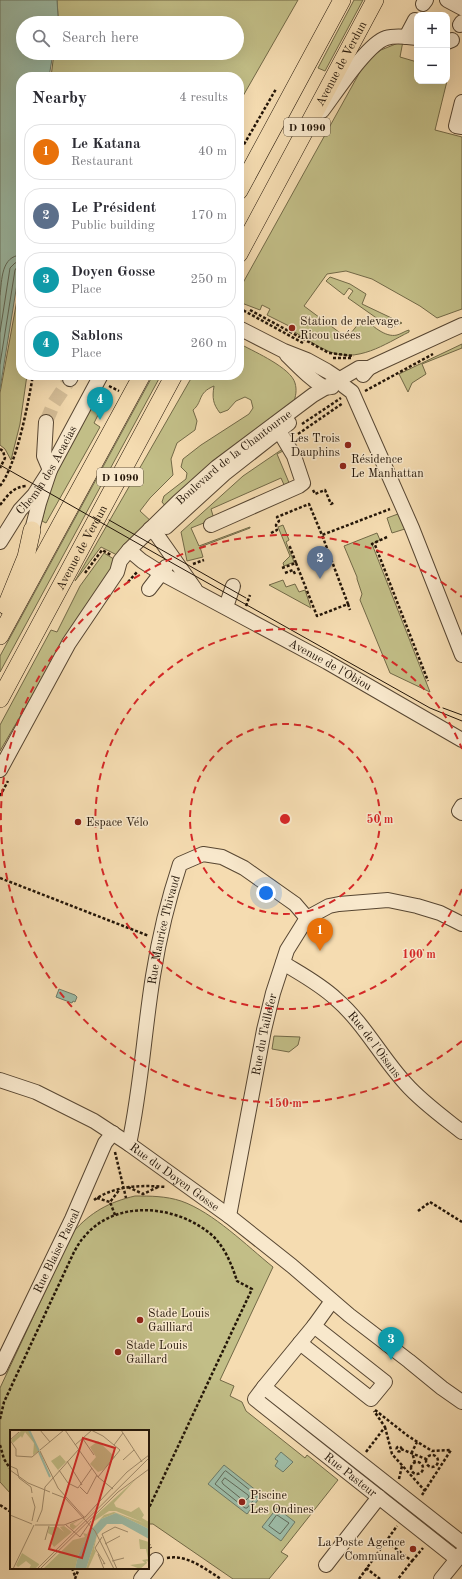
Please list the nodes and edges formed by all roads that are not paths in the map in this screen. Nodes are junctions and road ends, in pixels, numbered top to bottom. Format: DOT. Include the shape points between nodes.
graph roads {
  1 [pos="342,0"];
  2 [pos="375,0"];
  3 [pos="447,0"];
  4 [pos="462,8"];
  5 [pos="414,26"];
  6 [pos="412,38"];
  7 [pos="462,102"];
  8 [pos="275,124"];
  9 [pos="462,127"];
  10 [pos="300,141"];
  11 [pos="244,176"];
  12 [pos="244,182"];
  13 [pos="244,245"];
  14 [pos="462,325"];
  15 [pos="244,331"];
  16 [pos="284,351"];
  17 [pos="302,370"];
  18 [pos="98,380"];
  19 [pos="139,380"];
  20 [pos="171,380"];
  21 [pos="342,382"];
  22 [pos="325,388"];
  23 [pos="302,402"];
  24 [pos="46,422"];
  25 [pos="280,432"];
  26 [pos="50,470"];
  27 [pos="211,525"];
  28 [pos="9,526"];
  29 [pos="32,530"];
  30 [pos="153,532"];
  31 [pos="0,542"];
  32 [pos="133,553"];
  33 [pos="173,559"];
  34 [pos="161,573"];
  35 [pos="233,586"];
  36 [pos="149,589"];
  37 [pos="198,593"];
  38 [pos="226,607"];
  39 [pos="0,621"];
  40 [pos="0,636"];
  41 [pos="462,655"];
  42 [pos="0,699"];
  43 [pos="462,740"];
  44 [pos="5,773"];
  45 [pos="462,806"];
  46 [pos="462,813"];
  47 [pos="307,918"];
  48 [pos="462,924"];
  49 [pos="283,963"];
  50 [pos="0,1080"];
  51 [pos="462,1132"];
  52 [pos="113,1133"];
  53 [pos="129,1144"];
  54 [pos="229,1216"];
  55 [pos="332,1301"];
  56 [pos="314,1326"];
  57 [pos="300,1343"];
  58 [pos="0,1368"];
  59 [pos="264,1388"];
  60 [pos="462,1402"];
  61 [pos="379,1497"];
  62 [pos="462,1543"];
  63 [pos="460,1556"];
  64 [pos="156,1560"];
  65 [pos="326,1565"];
  66 [pos="149,1569"];
  67 [pos="149,1569"];
  68 [pos="141,1579"];
  69 [pos="441,1579"];
  1 -- 8 [label="main road, D 1090"];
  2 -- 10 [label="main road, Avenue de Verdun / D 1090"];
  3 -- 4 [label="street"];
  5 -- 6 [label="street"];
  6 -- 10 [label="street" via="394,36 384,39 364,55"];
  7 -- 9 [label="street" via="456,126"];
  8 -- 11 [label="main road"];
  8 -- 12 [label="main road, D 1090"];
  10 -- 13 [label="main road, Avenue de Verdun / D 1090"];
  14 -- 21 [label="street, Boulevard de la Chantourne" via="364,369"];
  15 -- 16 [label="street"];
  16 -- 17 [label="street"];
  16 -- 21 [label="street" via="307,360"];
  17 -- 22 [label="street"];
  17 -- 23 [label="street" via="305,392"];
  18 -- 26 [label="street, Chemin des Acacias"];
  19 -- 40 [label="main road, D 1090"];
  20 -- 42 [label="main road, Avenue de Verdun / D 1090"];
  21 -- 22 [label="street"];
  21 -- 25 [label="street, Boulevard de la Chantourne"];
  21 -- 41 [label="street" via="367,415"];
  22 -- 23 [label="street, Boulevard de la Chantourne"];
  23 -- 25 [label="street, Boulevard de la Chantourne"];
  24 -- 26 [label="street" via="44,456"];
  25 -- 27 [label="street" via="294,456 303,483"];
  25 -- 30 [label="street, Boulevard de la Chantourne"];
  26 -- 28 [label="street, Chemin des Acacias"];
  26 -- 29 [label="street"];
  28 -- 29 [label="street" via="23,521"];
  28 -- 31 [label="street, Chemin des Acacias"];
  29 -- 39 [label="main road" via="26,557"];
  30 -- 32 [label="street, Boulevard de la Chantourne"];
  30 -- 33 [label="street, Avenue de l'Obiou"];
  32 -- 34 [label="street, Avenue de l'Obiou"];
  32 -- 44 [label="street, Boulevard de la Chantourne" via="120,561 117,572 69,643"];
  33 -- 34 [label="street"];
  33 -- 37 [label="street, Avenue de l'Obiou"];
  34 -- 36 [label="street"];
  34 -- 37 [label="street, Avenue de l'Obiou"];
  35 -- 38 [label="street"];
  37 -- 38 [label="street, Avenue de l'Obiou"];
  38 -- 43 [label="street, Avenue de l'Obiou"];
  45 -- 46 [label="street" via="459,811"];
  47 -- 48 [label="street, Rue du Taillefer" via="329,906 388,900 440,913"];
  47 -- 49 [label="street, Rue du Taillefer" via="287,950"];
  47 -- 53 [label="street, Rue Maurice Thivaud" via="295,904 244,868 222,857 203,854 180,864 170,894 153,976"];
  49 -- 51 [label="street, Rue de l'Oisans" via="337,999 406,1085"];
  49 -- 54 [label="street, Rue du Taillefer" via="264,1030"];
  50 -- 52 [label="street, Rue du Doyen Gosse" via="36,1092"];
  52 -- 53 [label="street, Rue du Doyen Gosse"];
  52 -- 58 [label="street, Rue Blaise Pascal" via="105,1143 72,1219"];
  53 -- 54 [label="street, Rue du Doyen Gosse"];
  54 -- 55 [label="street, Rue du Doyen Gosse"];
  55 -- 56 [label="street"];
  55 -- 60 [label="street, Rue du Doyen Gosse"];
  56 -- 57 [label="street"];
  56 -- 57 [label="street" via="385,1382 371,1399"];
  57 -- 59 [label="street"];
  59 -- 61 [label="street, Rue Pasteur" via="255,1399"];
  59 -- 62 [label="street"];
  61 -- 63 [label="street, Rue Pasteur" via="431,1538"];
  61 -- 65 [label="street"];
  63 -- 69 [label="street"];
  64 -- 67 [label="street"];
  66 -- 68 [label="street"];
}
